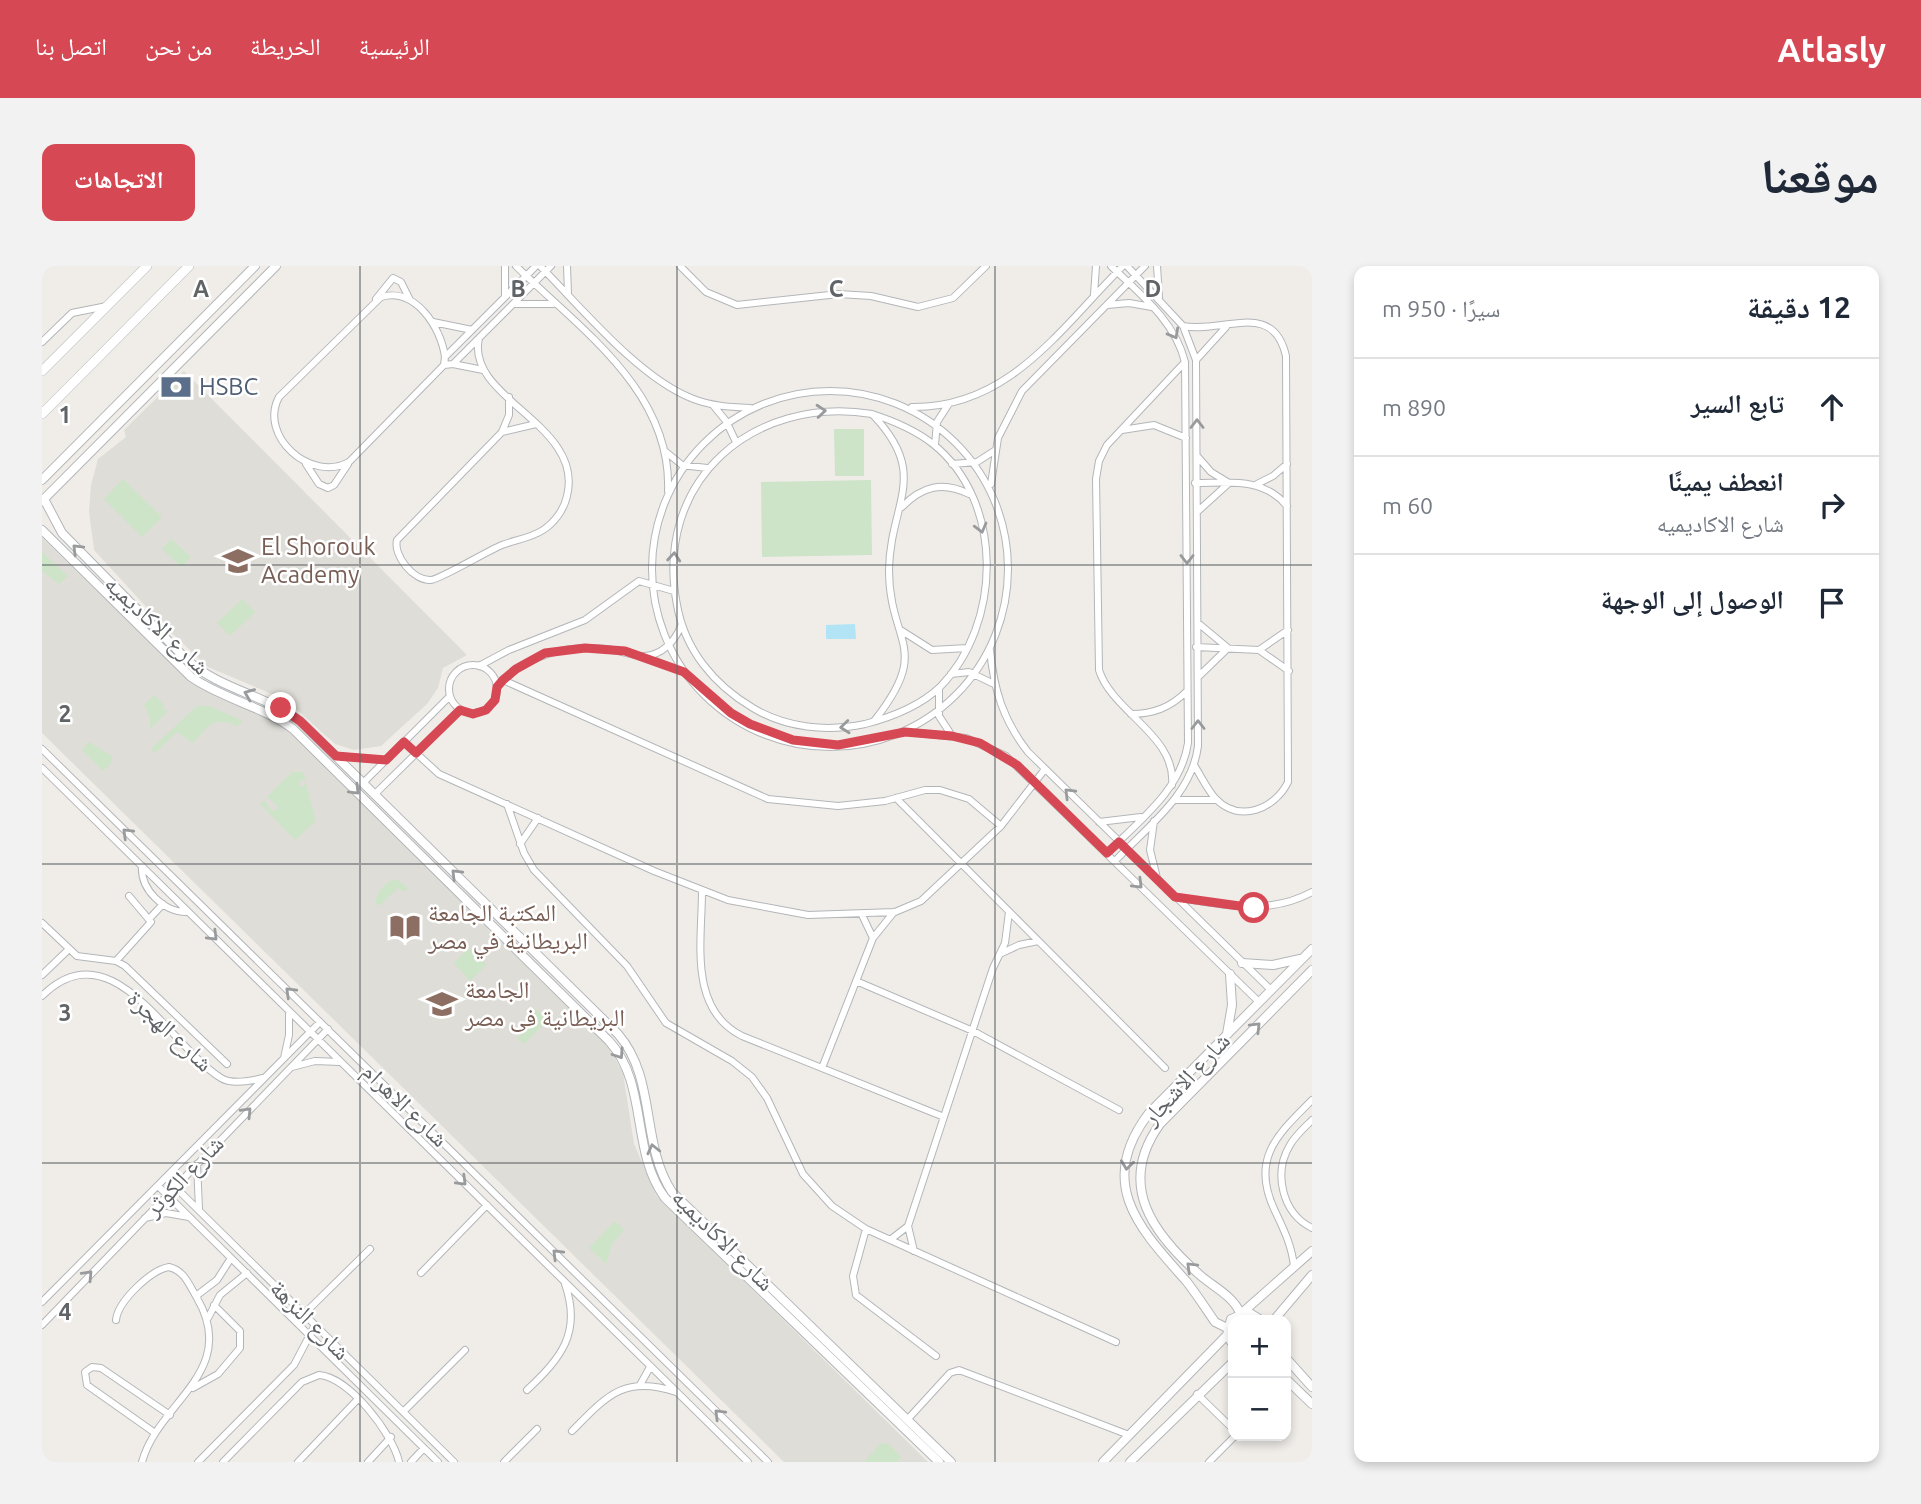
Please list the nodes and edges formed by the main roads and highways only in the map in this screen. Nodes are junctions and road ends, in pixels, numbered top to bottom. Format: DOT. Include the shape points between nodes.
graph roads {
  1 [pos="147,266"];
  2 [pos="189,266"];
  3 [pos="42,371"];
  4 [pos="42,414"];
  1 -- 3 [label="main road"];
  2 -- 4 [label="main road"];
}
